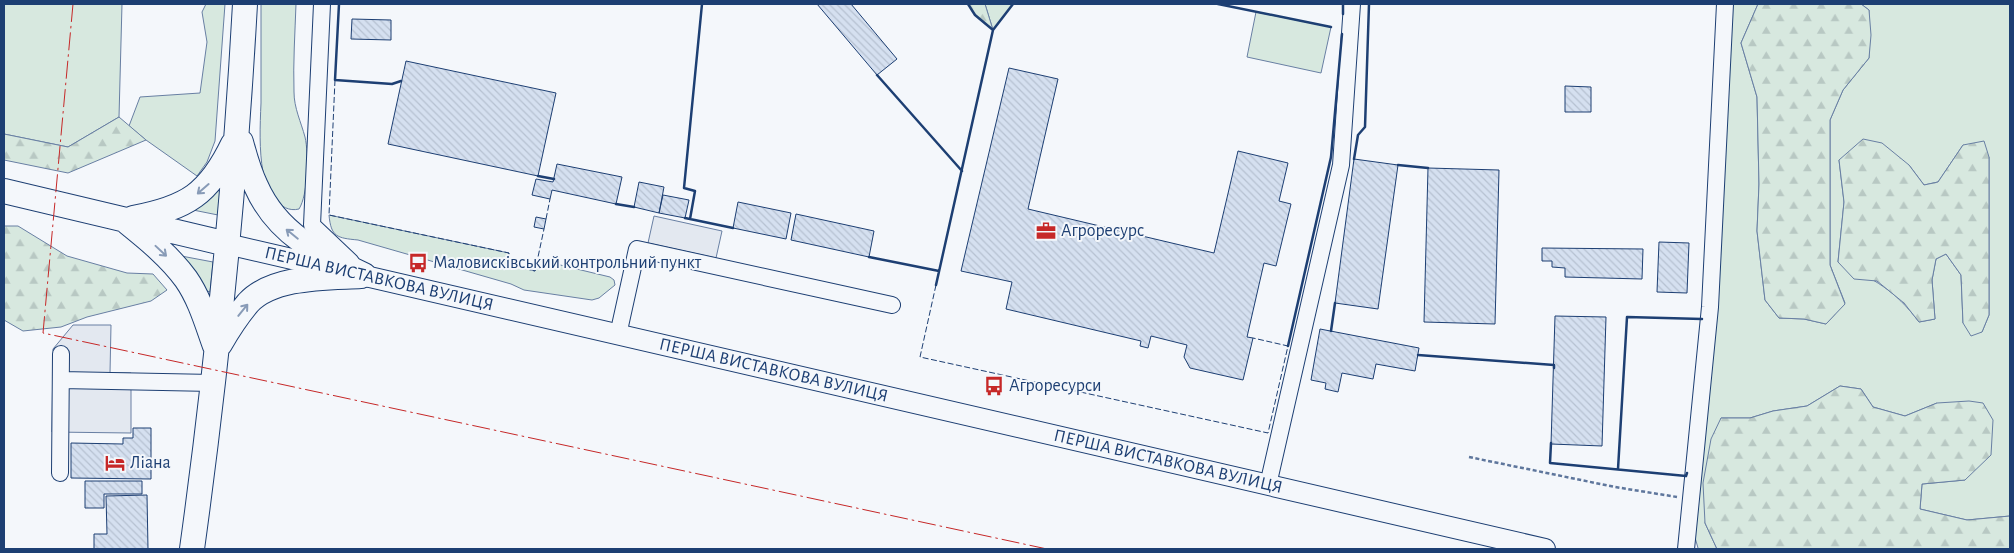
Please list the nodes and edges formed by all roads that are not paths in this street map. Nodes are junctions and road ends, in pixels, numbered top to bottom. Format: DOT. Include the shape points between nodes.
graph roads {
  1 [pos="245,4"];
  2 [pos="322,4"];
  3 [pos="1352,4"];
  4 [pos="1725,4"];
  5 [pos="238,134"];
  6 [pos="4,191"];
  7 [pos="124,220"];
  8 [pos="228,244"];
  9 [pos="364,275"];
  10 [pos="892,305"];
  11 [pos="618,335"];
  12 [pos="216,350"];
  13 [pos="61,354"];
  14 [pos="61,380"];
  15 [pos="213,383"];
  16 [pos="60,473"];
  17 [pos="1268,485"];
  18 [pos="192,549"];
  19 [pos="1545,549"];
  20 [pos="1686,549"];
  1 -- 5 [label="highway"];
  2 -- 9 [label="street" via="312,225"];
  3 -- 17 [label="street" via="1341,165"];
  4 -- 20 [label="street" via="1710,307"];
  5 -- 7 [label="highway, one-way" via="222,168 204,190 163,213"];
  5 -- 8 [label="highway"];
  9 -- 5 [label="highway, one-way" via="319,254 282,226 256,186"];
  6 -- 7 [label="highway, ПЕРША ВИСТАВКОВА ВУЛИЦЯ"];
  7 -- 8 [label="highway, ПЕРША ВИСТАВКОВА ВУЛИЦЯ"];
  7 -- 12 [label="highway, one-way" via="168,257 187,280"];
  8 -- 9 [label="main road, ПЕРША ВИСТАВКОВА ВУЛИЦЯ"];
  8 -- 12 [label="highway"];
  9 -- 11 [label="main road, ПЕРША ВИСТАВКОВА ВУЛИЦЯ"];
  12 -- 9 [label="highway, one-way" via="249,302 274,286 304,279"];
  10 -- 11 [label="street" via="636,249"];
  11 -- 17 [label="main road, ПЕРША ВИСТАВКОВА ВУЛИЦЯ"];
  12 -- 15 [label="highway"];
  13 -- 14 [label="street"];
  14 -- 15 [label="street"];
  14 -- 16 [label="street"];
  15 -- 18 [label="highway"];
  17 -- 19 [label="main road, ПЕРША ВИСТАВКОВА ВУЛИЦЯ"];
}
